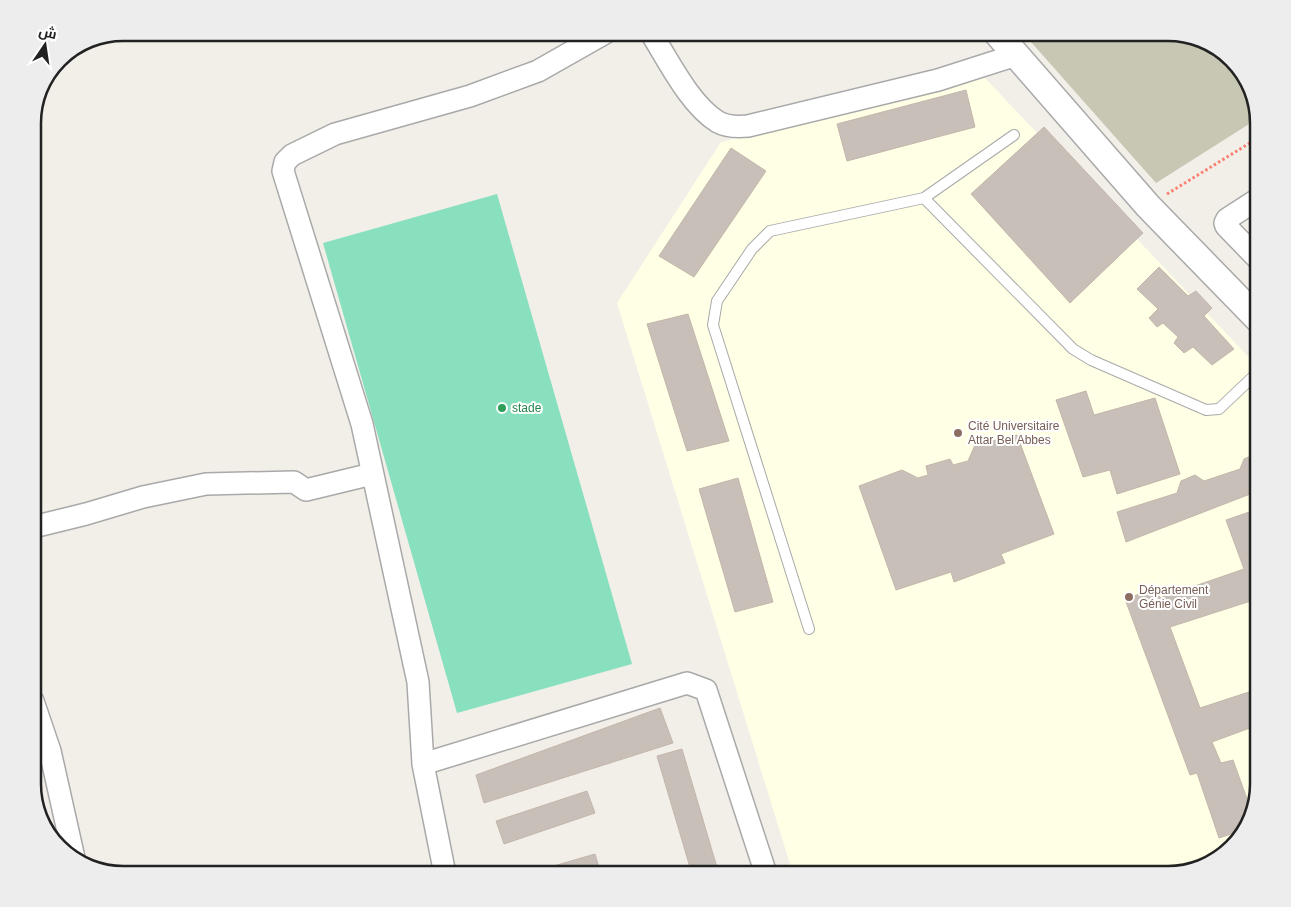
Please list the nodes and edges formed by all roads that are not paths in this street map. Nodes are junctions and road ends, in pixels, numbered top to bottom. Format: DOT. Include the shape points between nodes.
graph roads {
  1 [pos="590,41"];
  2 [pos="657,41"];
  3 [pos="1004,41"];
  4 [pos="1016,55"];
  5 [pos="1014,135"];
  6 [pos="924,198"];
  7 [pos="1250,204"];
  8 [pos="1250,251"];
  9 [pos="1250,311"];
  10 [pos="1250,380"];
  11 [pos="372,474"];
  12 [pos="41,525"];
  13 [pos="809,628"];
  14 [pos="41,725"];
  15 [pos="423,764"];
  16 [pos="72,847"];
  17 [pos="443,866"];
  18 [pos="763,866"];
  1 -- 11 [label="street" via="538,71 470,96 335,134 306,146 285,162 283,171 362,424"];
  2 -- 4 [label="street" via="694,101 719,123 733,127 938,80"];
  3 -- 4 [label="street"];
  4 -- 9 [label="street" via="1148,206"];
  5 -- 6 [label="lane"];
  6 -- 10 [label="lane" via="1073,349 1092,360 1206,410 1219,409"];
  6 -- 13 [label="lane" via="770,231 752,249 717,301 713,325"];
  7 -- 8 [label="street" via="1225,223"];
  11 -- 12 [label="street" via="306,490 294,482 206,484 143,497"];
  11 -- 15 [label="street" via="418,682"];
  14 -- 16 [label="street"];
  15 -- 17 [label="street"];
  15 -- 18 [label="street" via="687,683 706,690"];
}
